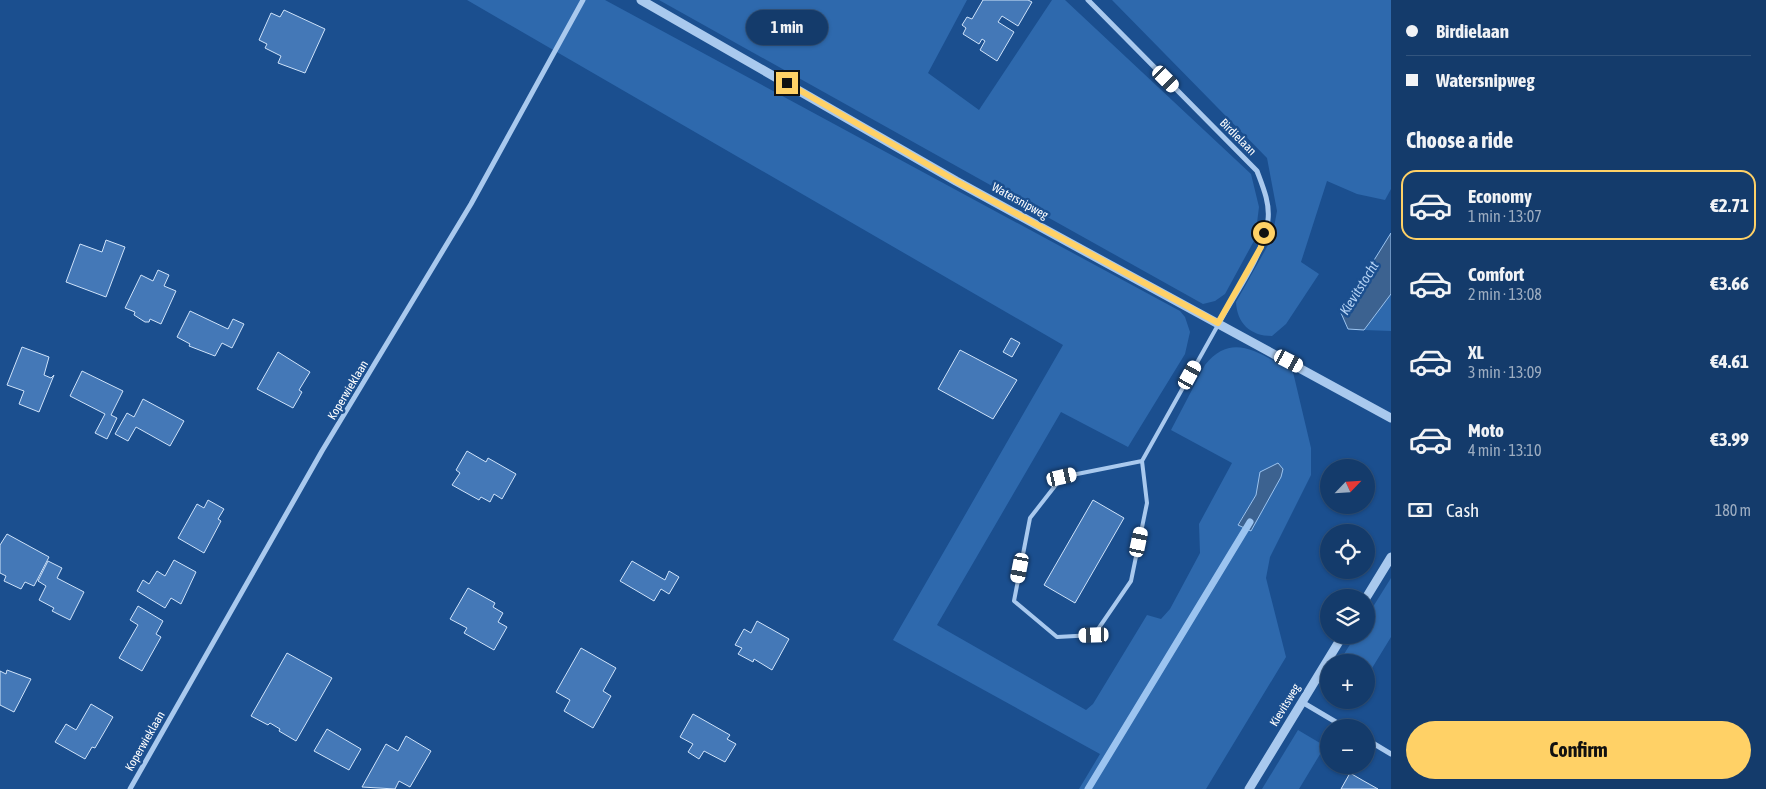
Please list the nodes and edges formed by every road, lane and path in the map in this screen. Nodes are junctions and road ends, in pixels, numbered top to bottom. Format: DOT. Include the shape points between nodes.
graph roads {
  1 [pos="583,0"];
  2 [pos="641,0"];
  3 [pos="1088,0"];
  4 [pos="1218,323"];
  5 [pos="1391,418"];
  6 [pos="1142,461"];
  7 [pos="1391,557"];
  8 [pos="1371,589"];
  9 [pos="1337,644"];
  10 [pos="1302,702"];
  11 [pos="1331,719"];
  12 [pos="1375,744"];
  13 [pos="1391,754"];
  14 [pos="130,789"];
  15 [pos="1249,789"];
  1 -- 14 [label="street, Koperwieklaan" via="471,204 322,451"];
  2 -- 4 [label="street, Watersnipweg" via="956,181"];
  3 -- 4 [label="street, Birdielaan" via="1257,171 1266,193 1268,218 1261,247"];
  4 -- 5 [label="street, Watersnipweg"];
  4 -- 6 [label="lane"];
  6 -- 6 [label="lane" via="1147,503 1130,581 1094,635 1057,637 1014,601 1030,518 1062,477"];
  7 -- 8 [label="street"];
  9 -- 10 [label="street, Kievitsweg"];
  10 -- 11 [label="street"];
  10 -- 15 [label="street, Kievitsweg"];
  12 -- 13 [label="street"];
}
